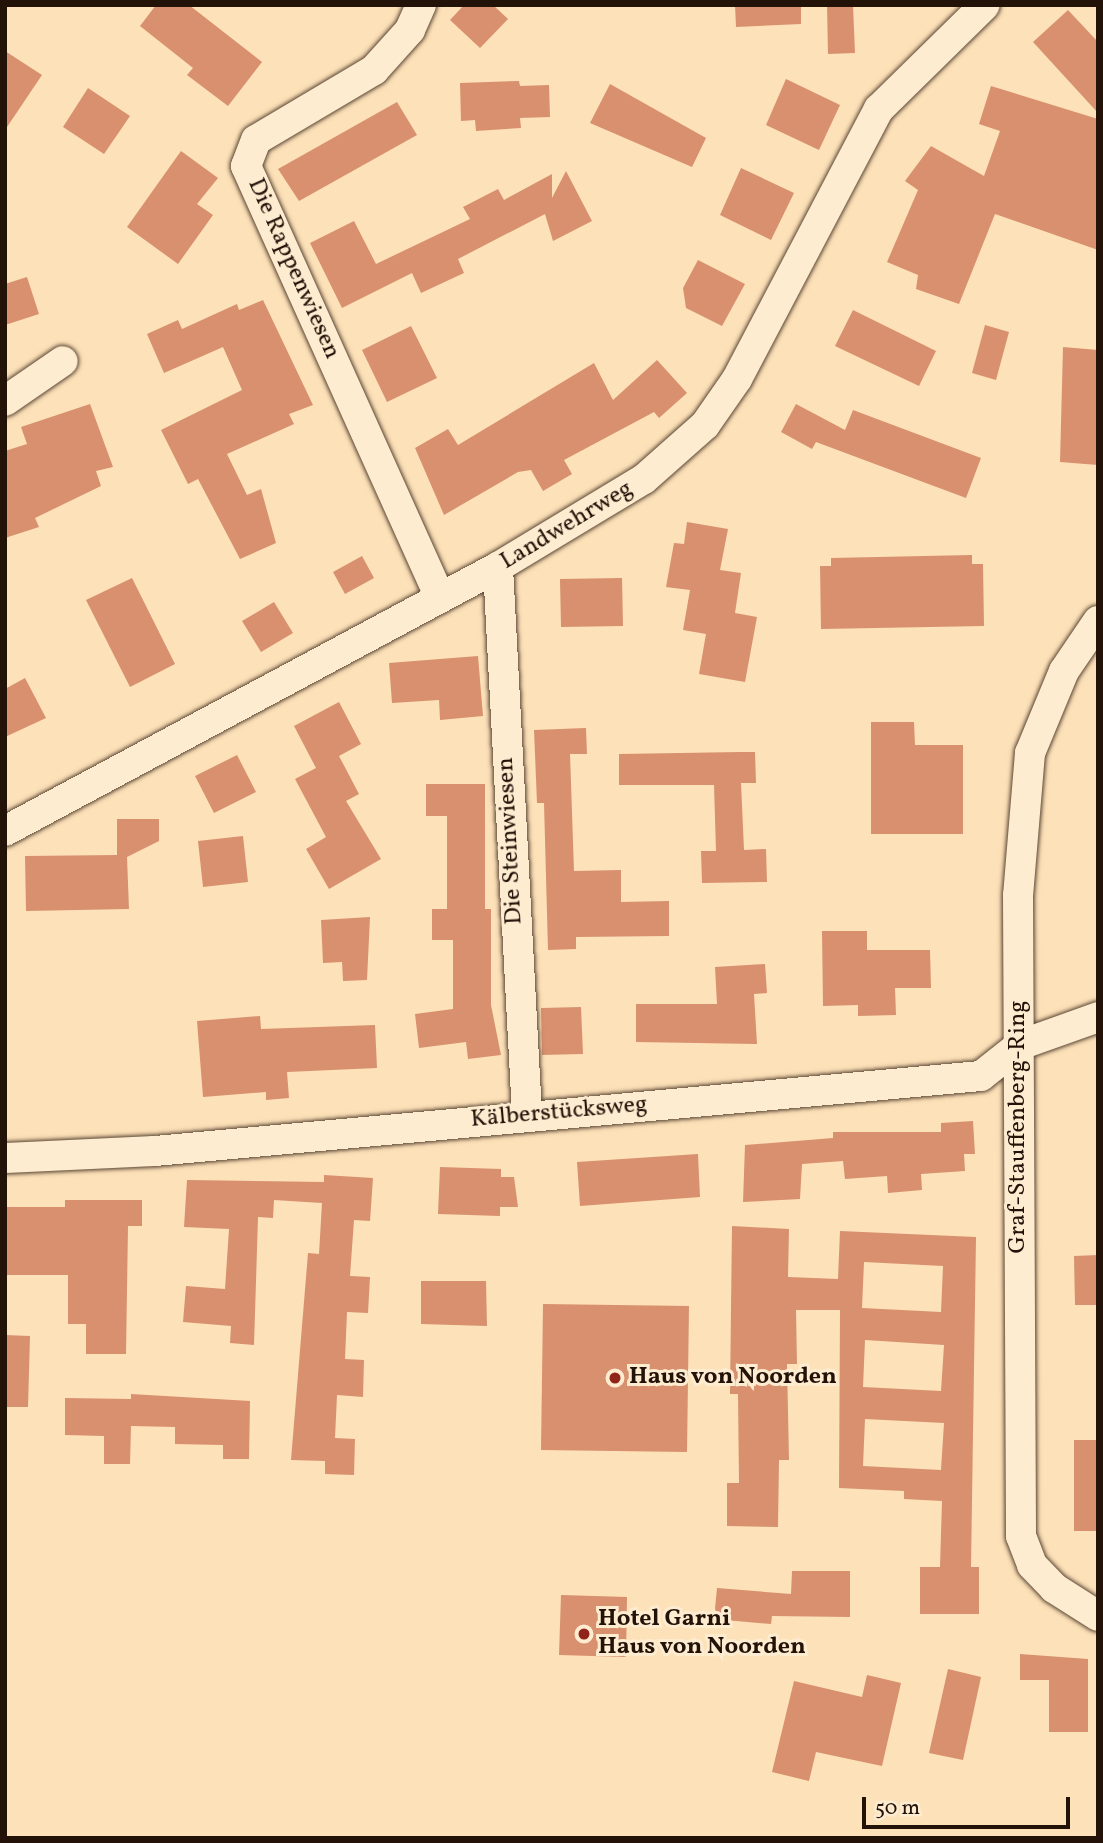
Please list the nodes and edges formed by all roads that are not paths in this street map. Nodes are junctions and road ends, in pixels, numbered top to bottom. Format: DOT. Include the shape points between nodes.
graph roads {
  1 [pos="421,5"];
  2 [pos="985,5"];
  3 [pos="63,361"];
  4 [pos="5,401"];
  5 [pos="498,567"];
  6 [pos="440,597"];
  7 [pos="1098,621"];
  8 [pos="5,831"];
  9 [pos="1098,1017"];
  10 [pos="1020,1045"];
  11 [pos="527,1115"];
  12 [pos="5,1158"];
  13 [pos="1098,1616"];
  1 -- 6 [label="street, Die Rappenwiesen" via="410,30 374,70 256,140 246,166"];
  2 -- 5 [label="street, Landwehrweg" via="878,109 737,379 705,425 612,504"];
  3 -- 4 [label="street"];
  5 -- 6 [label="street, Landwehrweg"];
  5 -- 11 [label="street, Die Steinwiesen"];
  6 -- 8 [label="street, Landwehrweg"];
  7 -- 10 [label="street, Graf-Stauffenberg-Ring" via="1064,671 1030,753 1018,895"];
  9 -- 10 [label="street, Kälberstücksweg"];
  10 -- 11 [label="street, Kälberstücksweg" via="981,1076"];
  10 -- 13 [label="street, Graf-Stauffenberg-Ring" via="1021,1536 1032,1565 1054,1588"];
  11 -- 12 [label="street, Kälberstücksweg" via="155,1151"];
}
